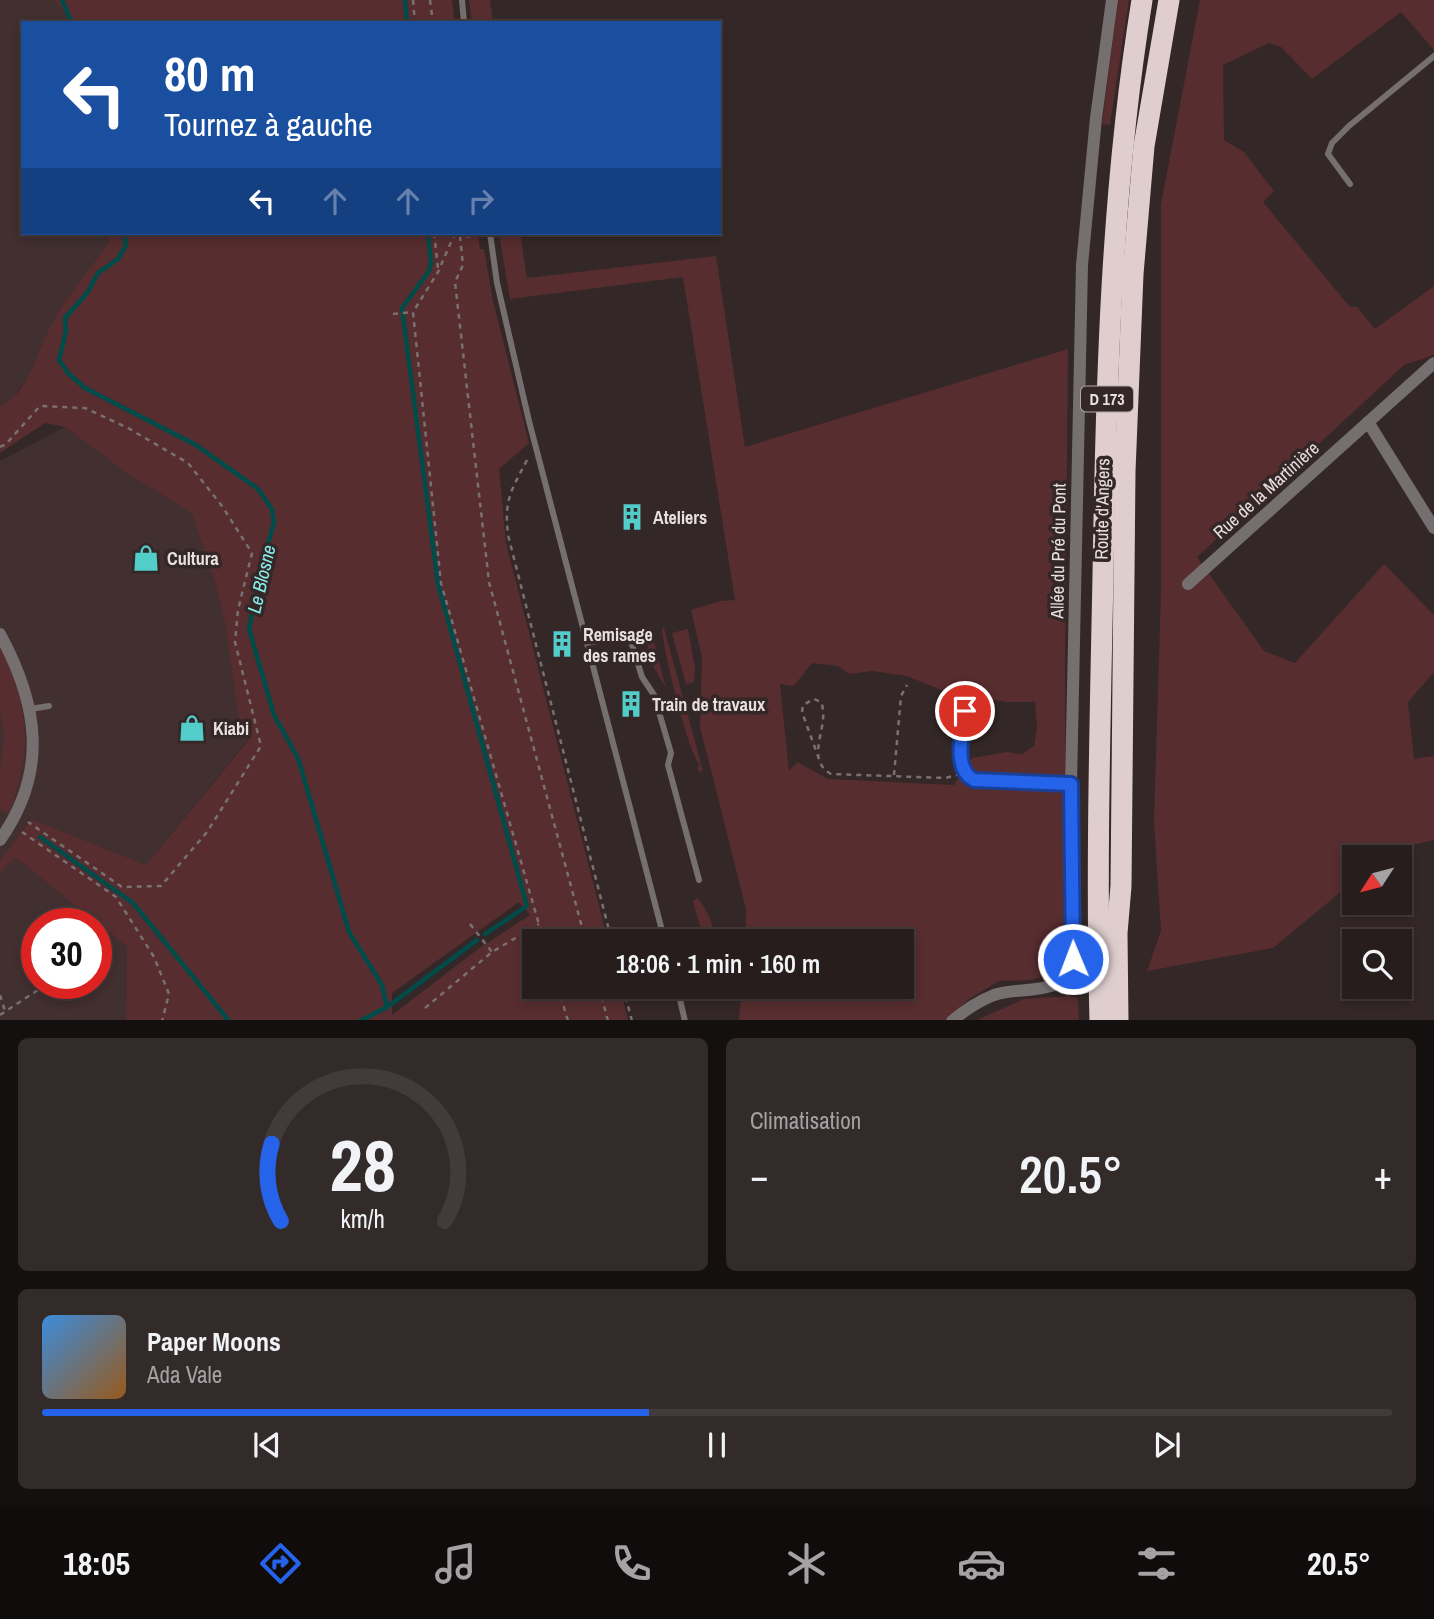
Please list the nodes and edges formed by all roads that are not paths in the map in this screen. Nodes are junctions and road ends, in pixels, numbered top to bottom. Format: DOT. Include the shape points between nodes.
graph roads {
  1 [pos="461,0"];
  2 [pos="1112,0"];
  3 [pos="1142,0"];
  4 [pos="1169,0"];
  5 [pos="464,21"];
  6 [pos="1434,56"];
  7 [pos="1350,184"];
  8 [pos="490,235"];
  9 [pos="1434,363"];
  10 [pos="1368,422"];
  11 [pos="1434,528"];
  12 [pos="1188,584"];
  13 [pos="0,634"];
  14 [pos="588,643"];
  15 [pos="49,706"];
  16 [pos="30,709"];
  17 [pos="965,711"];
  18 [pos="1071,784"];
  19 [pos="0,840"];
  20 [pos="699,880"];
  21 [pos="1121,886"];
  22 [pos="662,929"];
  23 [pos="680,999"];
  24 [pos="685,1020"];
  25 [pos="953,1020"];
  26 [pos="1100,1020"];
  27 [pos="1118,1020"];
  28 [pos="1131,1020"];
  1 -- 5 [label="lane"];
  2 -- 18 [label="street, Allée du Pré du Pont" via="1082,265"];
  3 -- 26 [label="highway, Route d'Angers / D 173" via="1132,59 1111,286 1100,710"];
  4 -- 21 [label="highway, Route d'Angers / D 173" via="1144,146 1133,274 1125,471"];
  6 -- 7 [label="lane" via="1332,143 1328,155"];
  8 -- 14 [label="lane" via="496,283"];
  9 -- 10 [label="street, Rue de la Martinière"];
  10 -- 11 [label="street"];
  10 -- 12 [label="street, Rue de la Martinière"];
  13 -- 16 [label="street" via="25,686"];
  14 -- 20 [label="lane" via="626,634 630,638 671,753 668,765"];
  14 -- 22 [label="lane"];
  15 -- 16 [label="lane"];
  16 -- 19 [label="street" via="32,764 13,819"];
  17 -- 18 [label="lane" via="961,762 963,771 974,780"];
  18 -- 25 [label="street, Allée du Pré du Pont" via="1070,973 1045,988 994,995"];
  21 -- 27 [label="highway, Route d'Angers / D 173"];
  21 -- 28 [label="highway" via="1129,919"];
  23 -- 24 [label="lane"];
}
